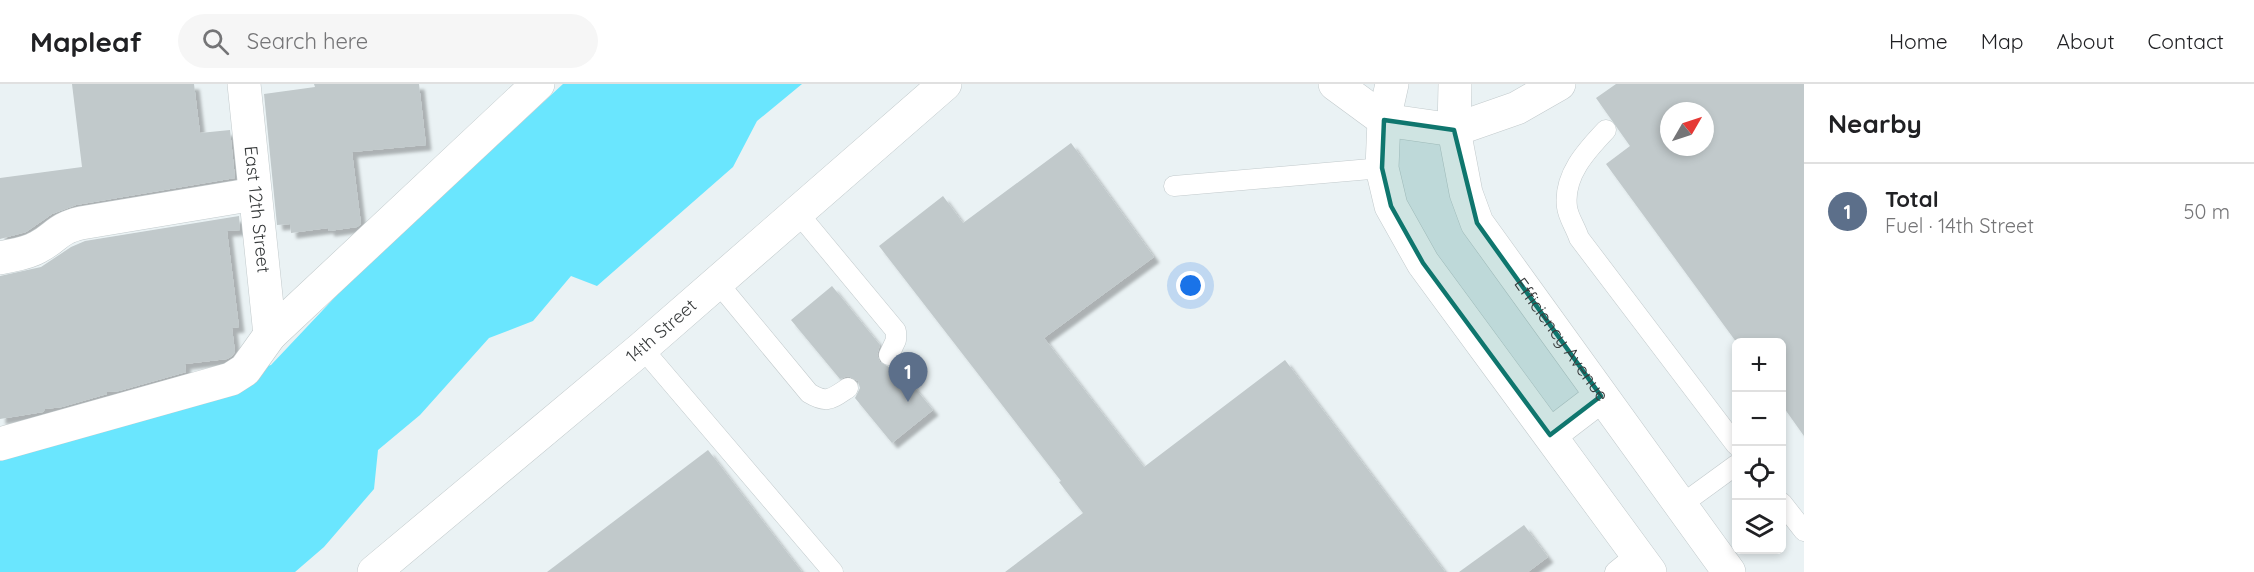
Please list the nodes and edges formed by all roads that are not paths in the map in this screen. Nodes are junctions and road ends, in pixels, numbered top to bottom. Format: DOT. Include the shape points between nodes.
graph roads {
  1 [pos="244,84"];
  2 [pos="538,84"];
  3 [pos="945,84"];
  4 [pos="1335,84"];
  5 [pos="1392,84"];
  6 [pos="1455,84"];
  7 [pos="1559,84"];
  8 [pos="1384,120"];
  9 [pos="1454,130"];
  10 [pos="1606,130"];
  11 [pos="1382,168"];
  12 [pos="1174,186"];
  13 [pos="255,194"];
  14 [pos="798,213"];
  15 [pos="0,258"];
  16 [pos="718,283"];
  17 [pos="270,335"];
  18 [pos="642,348"];
  19 [pos="888,355"];
  20 [pos="848,388"];
  21 [pos="1601,396"];
  22 [pos="1550,435"];
  23 [pos="1732,437"];
  24 [pos="0,444"];
  25 [pos="1732,469"];
  26 [pos="1681,506"];
  27 [pos="1786,507"];
  28 [pos="1804,531"];
  29 [pos="1634,566"];
  30 [pos="374,572"];
  31 [pos="833,572"];
  32 [pos="1730,572"];
  1 -- 13 [label="street, East 12th Street"];
  2 -- 17 [label="street"];
  3 -- 14 [label="street, 14th Street"];
  4 -- 8 [label="street"];
  5 -- 8 [label="street"];
  6 -- 9 [label="street, Efficiency Avenue"];
  7 -- 9 [label="street" via="1517,108"];
  8 -- 9 [label="street"];
  8 -- 11 [label="street"];
  9 -- 21 [label="street, Efficiency Avenue" via="1466,193 1477,223"];
  10 -- 23 [label="lane" via="1586,150 1569,180 1567,208 1579,238"];
  11 -- 12 [label="lane"];
  11 -- 22 [label="street" via="1391,206 1423,263"];
  13 -- 15 [label="street" via="64,227 40,247"];
  13 -- 17 [label="street, East 12th Street"];
  14 -- 16 [label="street, 14th Street"];
  14 -- 19 [label="lane" via="896,331"];
  16 -- 18 [label="street, 14th Street"];
  16 -- 20 [label="lane" via="809,393 820,400 831,399"];
  17 -- 24 [label="street" via="245,370 231,379"];
  18 -- 30 [label="street, 14th Street"];
  18 -- 31 [label="lane"];
  21 -- 22 [label="street"];
  21 -- 26 [label="street, Efficiency Avenue"];
  22 -- 29 [label="street"];
  25 -- 26 [label="lane"];
  26 -- 32 [label="street, Efficiency Avenue"];
  27 -- 28 [label="lane"];
}
